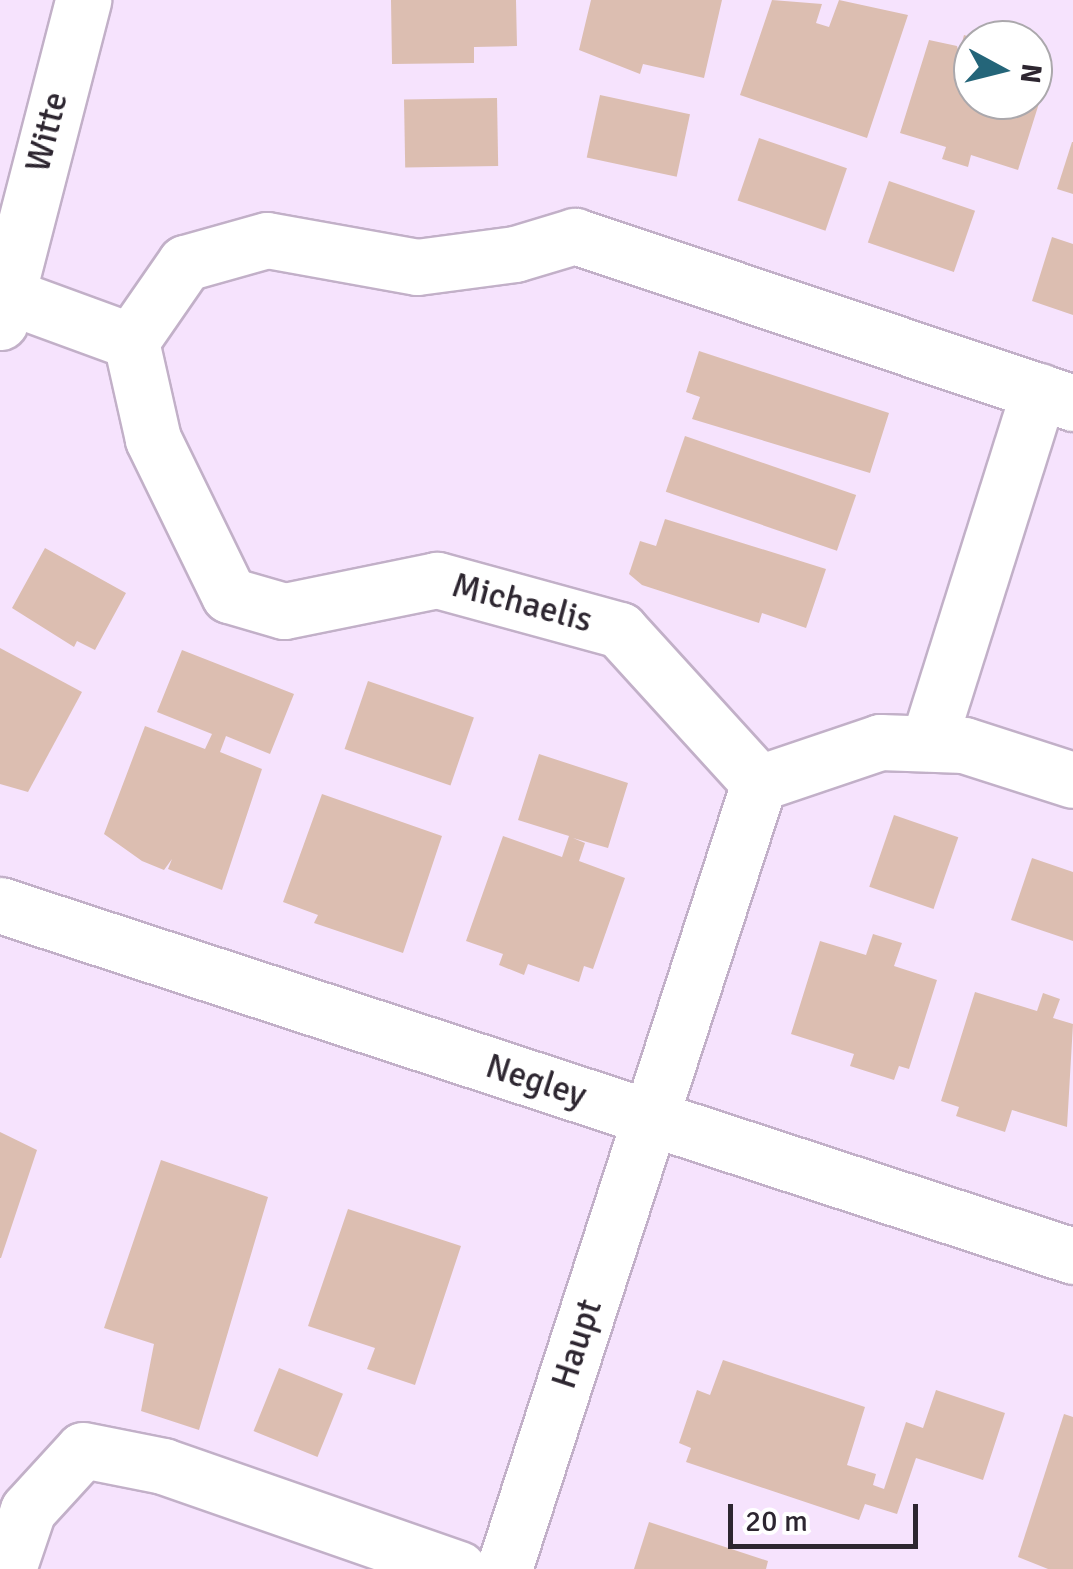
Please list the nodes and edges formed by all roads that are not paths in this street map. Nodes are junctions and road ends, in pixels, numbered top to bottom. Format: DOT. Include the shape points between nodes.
graph roads {
  1 [pos="82,0"];
  2 [pos="20,142"];
  3 [pos="6,310"];
  4 [pos="132,340"];
  5 [pos="1056,397"];
  6 [pos="928,743"];
  7 [pos="1073,780"];
  8 [pos="759,783"];
  9 [pos="0,905"];
  10 [pos="650,1118"];
  11 [pos="1073,1256"];
  12 [pos="8,1569"];
  13 [pos="459,1569"];
  14 [pos="504,1569"];
  1 -- 2 [label="street, Witte"];
  2 -- 3 [label="street, Witte"];
  3 -- 4 [label="street"];
  4 -- 5 [label="street" via="186,263 268,240 417,267 515,254 575,236"];
  4 -- 8 [label="street, Michaelis" via="153,439 229,595 284,611 437,580 620,630"];
  5 -- 6 [label="street"];
  6 -- 7 [label="street" via="964,745"];
  6 -- 8 [label="street" via="880,742"];
  8 -- 10 [label="street, Haupt"];
  9 -- 10 [label="street, Negley"];
  10 -- 11 [label="street, Negley"];
  10 -- 14 [label="street, Haupt"];
  12 -- 13 [label="street" via="28,1510 83,1450 163,1466"];
}
